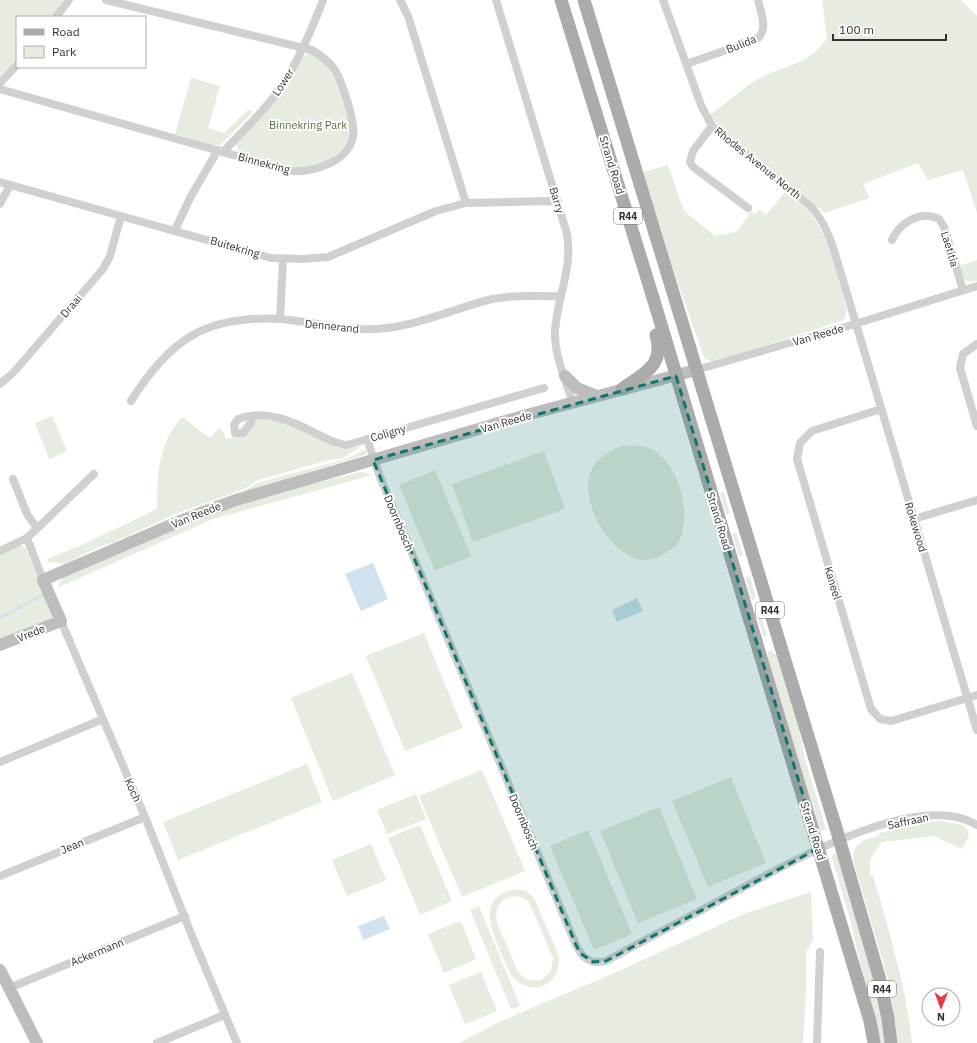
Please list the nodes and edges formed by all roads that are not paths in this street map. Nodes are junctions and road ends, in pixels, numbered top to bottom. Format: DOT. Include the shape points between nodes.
graph roads {
  1 [pos="69,0"];
  2 [pos="106,0"];
  3 [pos="323,0"];
  4 [pos="400,0"];
  5 [pos="496,0"];
  6 [pos="561,0"];
  7 [pos="584,0"];
  8 [pos="663,0"];
  9 [pos="758,0"];
  10 [pos="57,16"];
  11 [pos="303,48"];
  12 [pos="686,64"];
  13 [pos="16,66"];
  14 [pos="0,83"];
  15 [pos="0,89"];
  16 [pos="712,126"];
  17 [pos="221,151"];
  18 [pos="0,182"];
  19 [pos="10,185"];
  20 [pos="558,202"];
  21 [pos="466,203"];
  22 [pos="0,204"];
  23 [pos="748,208"];
  24 [pos="121,216"];
  25 [pos="174,230"];
  26 [pos="892,240"];
  27 [pos="284,260"];
  28 [pos="977,286"];
  29 [pos="962,290"];
  30 [pos="561,296"];
  31 [pos="654,301"];
  32 [pos="280,319"];
  33 [pos="855,324"];
  34 [pos="977,344"];
  35 [pos="696,370"];
  36 [pos="565,376"];
  37 [pos="676,376"];
  38 [pos="0,384"];
  39 [pos="544,388"];
  40 [pos="622,390"];
  41 [pos="597,396"];
  42 [pos="131,401"];
  43 [pos="573,403"];
  44 [pos="881,409"];
  45 [pos="253,416"];
  46 [pos="977,426"];
  47 [pos="367,439"];
  48 [pos="373,460"];
  49 [pos="94,474"];
  50 [pos="12,479"];
  51 [pos="977,500"];
  52 [pos="914,519"];
  53 [pos="37,528"];
  54 [pos="27,538"];
  55 [pos="0,551"];
  56 [pos="43,580"];
  57 [pos="61,621"];
  58 [pos="0,645"];
  59 [pos="977,695"];
  60 [pos="967,698"];
  61 [pos="103,719"];
  62 [pos="977,730"];
  63 [pos="0,762"];
  64 [pos="145,817"];
  65 [pos="977,825"];
  66 [pos="839,840"];
  67 [pos="819,848"];
  68 [pos="0,876"];
  69 [pos="185,916"];
  70 [pos="820,952"];
  71 [pos="0,970"];
  72 [pos="9,988"];
  73 [pos="224,1015"];
  74 [pos="37,1043"];
  75 [pos="157,1043"];
  76 [pos="237,1043"];
  77 [pos="817,1043"];
  78 [pos="874,1043"];
  79 [pos="891,1043"];
  1 -- 10 [label="street"];
  2 -- 11 [label="street, Binnekring"];
  3 -- 11 [label="street, Lower"];
  4 -- 21 [label="street" via="408,16"];
  5 -- 20 [label="street, Barry"];
  6 -- 31 [label="main road, Strand Road / R44"];
  7 -- 35 [label="main road, Strand Road / R44"];
  8 -- 12 [label="street, Rhodes Avenue North"];
  9 -- 12 [label="street, Bulida" via="763,21 760,37"];
  11 -- 17 [label="street, Lower" via="272,98"];
  11 -- 17 [label="street, Binnekring" via="322,56 338,76 353,127 353,138 347,150 329,163 304,171 282,169"];
  12 -- 16 [label="street, Rhodes Avenue North" via="700,105"];
  13 -- 14 [label="street"];
  15 -- 17 [label="street, Binnekring"];
  16 -- 23 [label="street" via="693,151 690,162"];
  16 -- 33 [label="street, Rhodes Avenue North" via="803,200 820,218 832,243"];
  17 -- 25 [label="street, Lower" via="191,196"];
  18 -- 19 [label="street, Buitekring"];
  19 -- 22 [label="street"];
  19 -- 24 [label="street, Buitekring"];
  20 -- 21 [label="street, Buitekring"];
  20 -- 30 [label="street, Barry" via="570,247"];
  21 -- 27 [label="street, Buitekring" via="436,211 328,257"];
  24 -- 25 [label="street, Buitekring"];
  24 -- 38 [label="street, Draai" via="110,256 103,269 13,373"];
  25 -- 27 [label="street, Buitekring"];
  26 -- 29 [label="street, Laetitia" via="899,228 912,219 926,216 939,219 944,227"];
  27 -- 32 [label="street"];
  28 -- 29 [label="street, Van Reede"];
  29 -- 33 [label="street, Van Reede"];
  30 -- 32 [label="street, Dennerand" via="493,299 400,326 378,329 347,328"];
  30 -- 36 [label="street, Barry" via="555,335"];
  31 -- 37 [label="main road, Strand Road / R44"];
  31 -- 40 [label="main road" via="652,312 659,346 658,359"];
  32 -- 42 [label="street, Dennerand" via="219,324 194,333 170,352 140,386"];
  33 -- 35 [label="street, Van Reede"];
  33 -- 44 [label="street, Rokewood"];
  34 -- 46 [label="street" via="968,349 960,361"];
  35 -- 37 [label="street, Van Reede"];
  35 -- 66 [label="main road, Strand Road / R44"];
  36 -- 41 [label="street" via="577,388"];
  36 -- 43 [label="street, Barry"];
  37 -- 40 [label="street, Van Reede"];
  37 -- 67 [label="main road, Strand Road / R44"];
  39 -- 47 [label="street, Coligny"];
  40 -- 41 [label="street, Van Reede"];
  41 -- 43 [label="street, Van Reede"];
  43 -- 48 [label="street, Van Reede"];
  44 -- 52 [label="street, Rokewood"];
  44 -- 60 [label="street, Kaneel" via="812,431 800,443 797,464 874,715 891,721"];
  45 -- 45 [label="street, Coligny" via="246,429 240,434 234,432 235,422"];
  45 -- 47 [label="street, Coligny" via="286,419 340,444 353,444"];
  47 -- 48 [label="street, Doornbosch"];
  48 -- 56 [label="street, Van Reede" via="236,500"];
  48 -- 67 [label="street, Doornbosch" via="576,945 586,958 593,962 606,961"];
  49 -- 53 [label="street"];
  50 -- 53 [label="street" via="27,514"];
  51 -- 52 [label="street"];
  52 -- 60 [label="street, Rokewood"];
  53 -- 54 [label="street"];
  54 -- 55 [label="street"];
  54 -- 56 [label="street, Koch"];
  56 -- 57 [label="street, Koch"];
  57 -- 58 [label="street, Vrede"];
  57 -- 61 [label="street, Koch"];
  59 -- 60 [label="street"];
  60 -- 62 [label="street, Rokewood"];
  61 -- 63 [label="street"];
  61 -- 64 [label="street, Koch"];
  64 -- 68 [label="street, Jean"];
  64 -- 69 [label="street, Koch"];
  65 -- 66 [label="street, Saffraan" via="952,816 924,815"];
  66 -- 67 [label="street, Doornbosch"];
  66 -- 79 [label="main road, Strand Road / R44" via="880,980"];
  67 -- 78 [label="main road, Strand Road / R44" via="870,1020"];
  69 -- 72 [label="street, Ackermann"];
  69 -- 73 [label="street, Koch"];
  70 -- 77 [label="street"];
  71 -- 72 [label="street"];
  72 -- 74 [label="street"];
  73 -- 75 [label="street"];
  73 -- 76 [label="street, Koch"];
}
